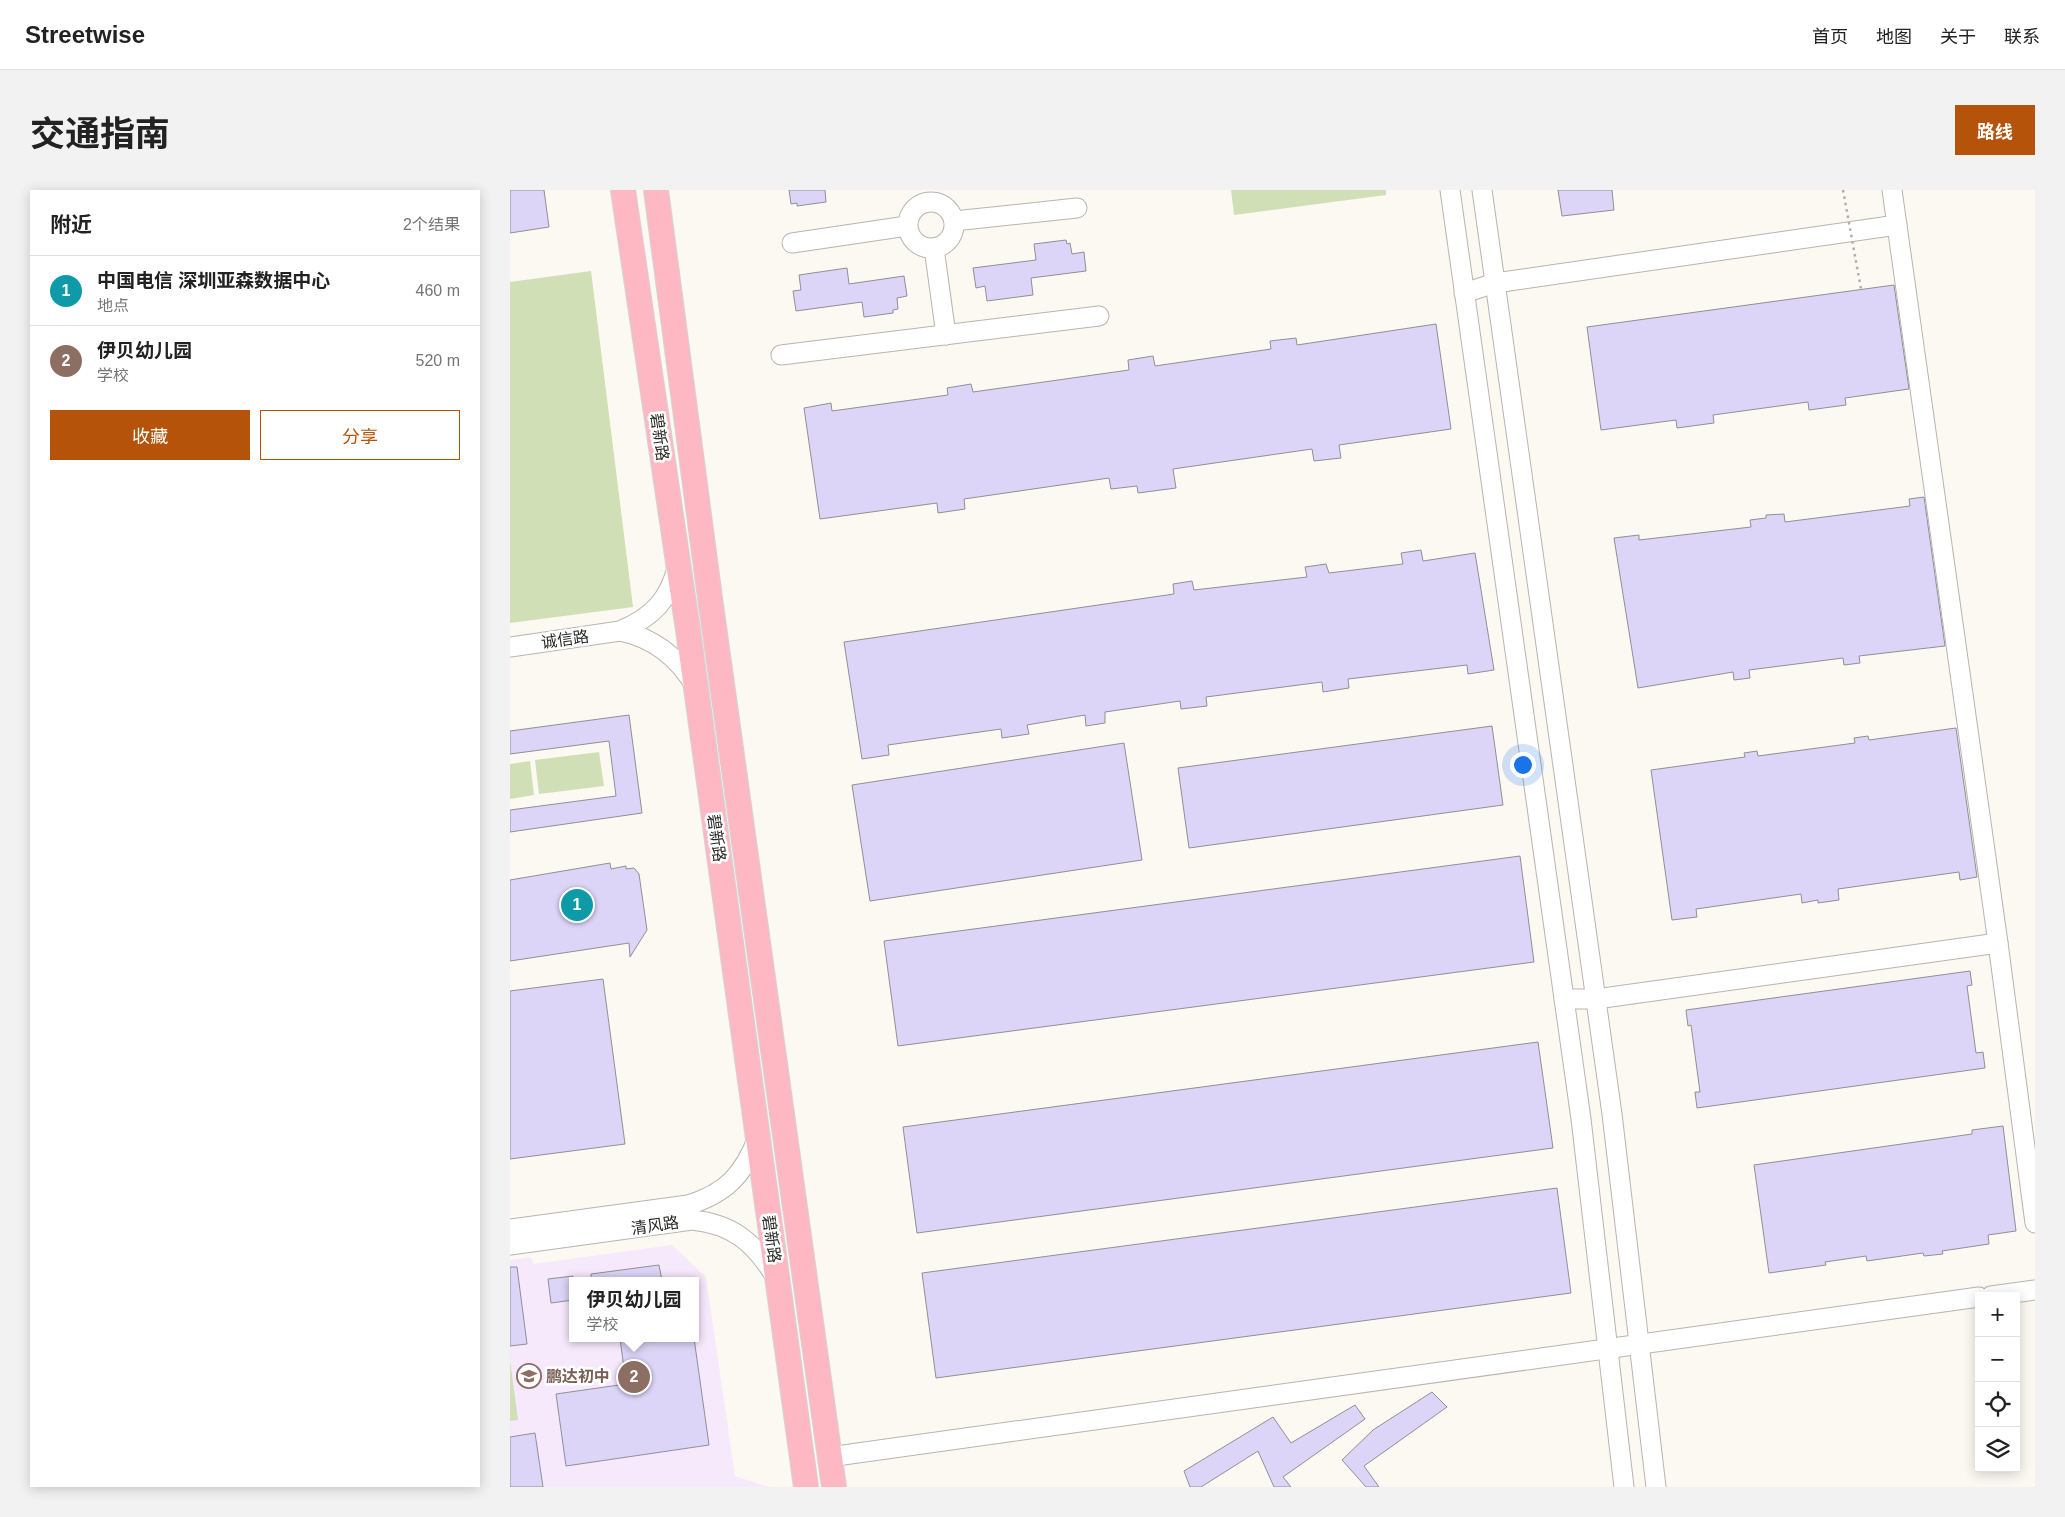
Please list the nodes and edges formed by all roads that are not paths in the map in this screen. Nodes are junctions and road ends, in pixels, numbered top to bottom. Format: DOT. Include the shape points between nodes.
graph roads {
  1 [pos="623,190"];
  2 [pos="656,190"];
  3 [pos="1450,190"];
  4 [pos="1482,190"];
  5 [pos="1892,190"];
  6 [pos="932,196"];
  7 [pos="1077,208"];
  8 [pos="954,221"];
  9 [pos="1897,225"];
  10 [pos="907,226"];
  11 [pos="792,242"];
  12 [pos="934,248"];
  13 [pos="1495,283"];
  14 [pos="1464,293"];
  15 [pos="1099,316"];
  16 [pos="946,335"];
  17 [pos="781,355"];
  18 [pos="678,564"];
  19 [pos="620,632"];
  20 [pos="510,647"];
  21 [pos="696,689"];
  22 [pos="1998,943"];
  23 [pos="1564,999"];
  24 [pos="1596,999"];
  25 [pos="758,1137"];
  26 [pos="2035,1223"];
  27 [pos="510,1229"];
  28 [pos="510,1245"];
  29 [pos="778,1280"];
  30 [pos="2035,1290"];
  31 [pos="2020,1292"];
  32 [pos="1975,1299"];
  33 [pos="1639,1345"];
  34 [pos="1608,1350"];
  35 [pos="830,1457"];
  36 [pos="806,1487"];
  37 [pos="834,1487"];
  38 [pos="1624,1487"];
  39 [pos="1656,1487"];
  1 -- 18 [label="main road, 碧新路"];
  2 -- 35 [label="main road, 碧新路"];
  3 -- 14 [label="street"];
  4 -- 13 [label="street"];
  5 -- 9 [label="street"];
  6 -- 8 [label="street" via="947,208"];
  6 -- 10 [label="street" via="912,211"];
  7 -- 8 [label="street"];
  8 -- 12 [label="street" via="954,229 947,242"];
  9 -- 13 [label="street"];
  9 -- 22 [label="street"];
  10 -- 11 [label="street"];
  10 -- 12 [label="street" via="919,245"];
  12 -- 16 [label="street"];
  13 -- 14 [label="street"];
  13 -- 24 [label="street"];
  14 -- 23 [label="street"];
  15 -- 16 [label="street"];
  16 -- 17 [label="street"];
  18 -- 19 [label="street, 诚信路" via="673,585 663,601 649,616"];
  18 -- 21 [label="main road, 碧新路"];
  19 -- 20 [label="street, 诚信路"];
  19 -- 21 [label="street, 诚信路" via="637,635 671,655"];
  21 -- 25 [label="main road, 碧新路"];
  22 -- 24 [label="street"];
  22 -- 26 [label="street"];
  23 -- 24 [label="street"];
  23 -- 34 [label="street"];
  24 -- 33 [label="street"];
  25 -- 27 [label="street, 清风路" via="739,1174 724,1189 706,1199 688,1205"];
  25 -- 29 [label="main road, 碧新路"];
  28 -- 29 [label="street, 清风路" via="692,1220 708,1222 746,1240 762,1255"];
  29 -- 36 [label="main road, 碧新路"];
  30 -- 31 [label="street"];
  32 -- 33 [label="street"];
  33 -- 34 [label="street"];
  33 -- 39 [label="street"];
  34 -- 35 [label="street"];
  34 -- 38 [label="street"];
  35 -- 37 [label="main road, 碧新路"];
}
